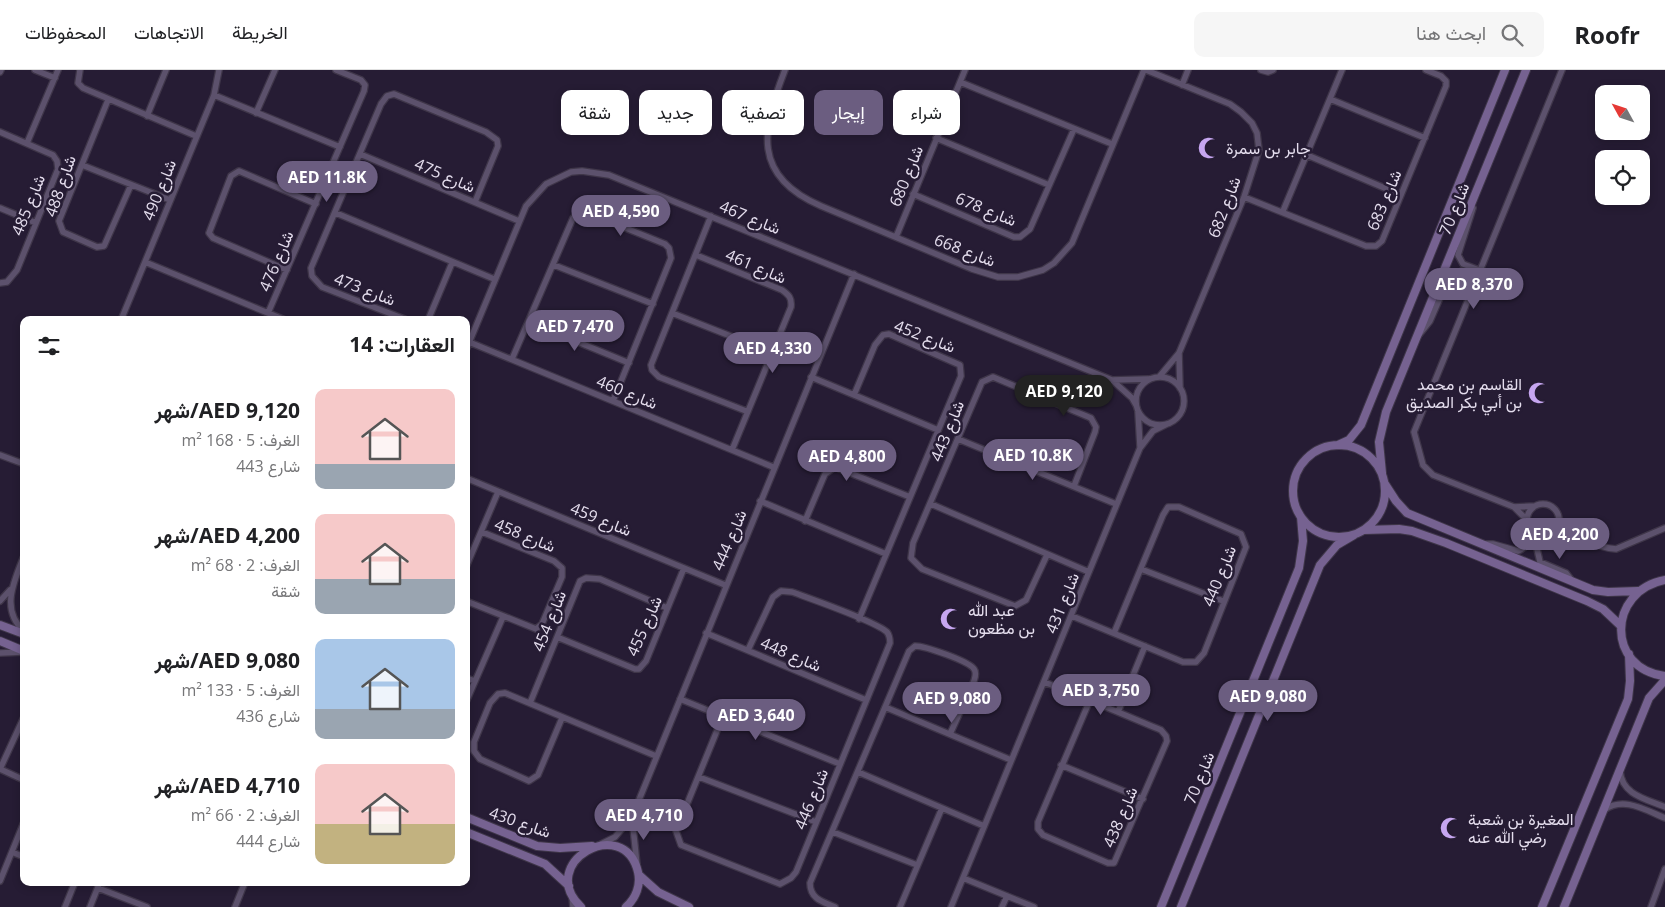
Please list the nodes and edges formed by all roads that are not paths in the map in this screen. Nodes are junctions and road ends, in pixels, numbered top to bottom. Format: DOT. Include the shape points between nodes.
graph roads {
  1 [pos="35,70"];
  2 [pos="58,70"];
  3 [pos="80,70"];
  4 [pos="166,70"];
  5 [pos="219,70"];
  6 [pos="275,70"];
  7 [pos="336,70"];
  8 [pos="785,70"];
  9 [pos="965,70"];
  10 [pos="1145,70"];
  11 [pos="1188,70"];
  12 [pos="1261,70"];
  13 [pos="1273,70"];
  14 [pos="1342,70"];
  15 [pos="1426,70"];
  16 [pos="1505,70"];
  17 [pos="1526,70"];
  18 [pos="1562,70"];
  19 [pos="55,78"];
  20 [pos="960,82"];
  21 [pos="1182,85"];
  22 [pos="214,95"];
  23 [pos="1330,99"];
  24 [pos="108,100"];
  25 [pos="256,113"];
  26 [pos="147,116"];
  27 [pos="1074,129"];
  28 [pos="0,132"];
  29 [pos="196,136"];
  30 [pos="936,138"];
  31 [pos="1425,138"];
  32 [pos="27,143"];
  33 [pos="1112,144"];
  34 [pos="340,147"];
  35 [pos="360,154"];
  36 [pos="1307,155"];
  37 [pos="82,165"];
  38 [pos="1480,183"];
  39 [pos="131,185"];
  40 [pos="1049,186"];
  41 [pos="913,194"];
  42 [pos="1401,195"];
  43 [pos="1244,197"];
  44 [pos="170,200"];
  45 [pos="475,202"];
  46 [pos="316,204"];
  47 [pos="0,208"];
  48 [pos="1283,212"];
  49 [pos="336,213"];
  50 [pos="712,216"];
  51 [pos="519,220"];
  52 [pos="36,222"];
  53 [pos="896,237"];
  54 [pos="696,255"];
  55 [pos="145,262"];
  56 [pos="452,263"];
  57 [pos="554,265"];
  58 [pos="287,270"];
  59 [pos="1479,270"];
  60 [pos="854,274"];
  61 [pos="1476,278"];
  62 [pos="494,279"];
  63 [pos="0,283"];
  64 [pos="653,304"];
  65 [pos="268,313"];
  66 [pos="672,313"];
  67 [pos="123,316"];
  68 [pos="275,316"];
  69 [pos="397,316"];
  70 [pos="430,316"];
  71 [pos="529,322"];
  72 [pos="1415,340"];
  73 [pos="470,342"];
  74 [pos="771,352"];
  75 [pos="1179,353"];
  76 [pos="512,359"];
  77 [pos="629,363"];
  78 [pos="811,377"];
  79 [pos="1159,377"];
  80 [pos="1150,379"];
  81 [pos="1112,380"];
  82 [pos="1180,389"];
  83 [pos="854,395"];
  84 [pos="613,401"];
  85 [pos="1136,407"];
  86 [pos="746,411"];
  87 [pos="1167,424"];
  88 [pos="938,430"];
  89 [pos="958,439"];
  90 [pos="1338,445"];
  91 [pos="1140,448"];
  92 [pos="732,450"];
  93 [pos="0,455"];
  94 [pos="20,462"];
  95 [pos="774,467"];
  96 [pos="1382,473"];
  97 [pos="470,480"];
  98 [pos="1385,484"];
  99 [pos="1074,486"];
  100 [pos="498,492"];
  101 [pos="910,497"];
  102 [pos="760,501"];
  103 [pos="931,504"];
  104 [pos="1116,504"];
  105 [pos="1535,506"];
  106 [pos="1514,507"];
  107 [pos="1302,517"];
  108 [pos="1559,519"];
  109 [pos="1527,520"];
  110 [pos="805,521"];
  111 [pos="1665,528"];
  112 [pos="1530,529"];
  113 [pos="1364,530"];
  114 [pos="482,532"];
  115 [pos="1553,532"];
  116 [pos="1571,532"];
  117 [pos="1354,535"];
  118 [pos="1544,536"];
  119 [pos="1483,544"];
  120 [pos="886,554"];
  121 [pos="1047,555"];
  122 [pos="470,558"];
  123 [pos="20,566"];
  124 [pos="684,568"];
  125 [pos="1141,569"];
  126 [pos="1089,572"];
  127 [pos="1665,580"];
  128 [pos="1573,582"];
  129 [pos="725,585"];
  130 [pos="10,590"];
  131 [pos="1638,591"];
  132 [pos="0,601"];
  133 [pos="1223,601"];
  134 [pos="470,603"];
  135 [pos="667,608"];
  136 [pos="1072,616"];
  137 [pos="503,617"];
  138 [pos="859,619"];
  139 [pos="0,625"];
  140 [pos="1621,626"];
  141 [pos="20,627"];
  142 [pos="20,631"];
  143 [pos="706,633"];
  144 [pos="1114,633"];
  145 [pos="557,637"];
  146 [pos="0,641"];
  147 [pos="1145,646"];
  148 [pos="20,650"];
  149 [pos="748,650"];
  150 [pos="20,652"];
  151 [pos="0,653"];
  152 [pos="1628,654"];
  153 [pos="1665,676"];
  154 [pos="470,679"];
  155 [pos="1665,680"];
  156 [pos="475,681"];
  157 [pos="1044,682"];
  158 [pos="470,693"];
  159 [pos="680,699"];
  160 [pos="866,700"];
  161 [pos="1090,700"];
  162 [pos="530,703"];
  163 [pos="885,707"];
  164 [pos="1118,712"];
  165 [pos="723,716"];
  166 [pos="562,718"];
  167 [pos="20,726"];
  168 [pos="950,734"];
  169 [pos="656,756"];
  170 [pos="1011,760"];
  171 [pos="840,764"];
  172 [pos="1061,765"];
  173 [pos="0,769"];
  174 [pos="1620,771"];
  175 [pos="858,772"];
  176 [pos="699,777"];
  177 [pos="20,778"];
  178 [pos="1143,799"];
  179 [pos="1665,807"];
  180 [pos="942,808"];
  181 [pos="1604,810"];
  182 [pos="632,817"];
  183 [pos="1665,818"];
  184 [pos="470,819"];
  185 [pos="816,822"];
  186 [pos="984,826"];
  187 [pos="20,832"];
  188 [pos="833,832"];
  189 [pos="470,834"];
  190 [pos="597,845"];
  191 [pos="12,852"];
  192 [pos="20,855"];
  193 [pos="917,866"];
  194 [pos="1665,869"];
  195 [pos="638,871"];
  196 [pos="963,878"];
  197 [pos="0,881"];
  198 [pos="73,886"];
  199 [pos="99,886"];
  200 [pos="101,886"];
  201 [pos="243,886"];
  202 [pos="570,889"];
  203 [pos="1006,896"];
  204 [pos="1565,906"];
  205 [pos="65,907"];
  206 [pos="90,907"];
  207 [pos="147,907"];
  208 [pos="235,907"];
  209 [pos="573,907"];
  210 [pos="581,907"];
  211 [pos="626,907"];
  212 [pos="689,907"];
  213 [pos="835,907"];
  214 [pos="900,907"];
  215 [pos="951,907"];
  216 [pos="1002,907"];
  217 [pos="1034,907"];
  218 [pos="1161,907"];
  219 [pos="1181,907"];
  220 [pos="1542,907"];
  221 [pos="1651,907"];
  1 -- 19 [label="street"];
  2 -- 19 [label="street"];
  3 -- 24 [label="street" via="78,82 83,88"];
  4 -- 26 [label="street"];
  5 -- 22 [label="street, شارع 490"];
  6 -- 25 [label="street"];
  7 -- 34 [label="street, شارع 476" via="361,80 365,85"];
  8 -- 53 [label="street, شارع 668" via="766,127 775,169 784,182 808,201"];
  9 -- 20 [label="street, شارع 680"];
  10 -- 21 [label="street, شارع 682"];
  10 -- 33 [label="street, شارع 668"];
  11 -- 21 [label="street"];
  12 -- 13 [label="street"];
  14 -- 23 [label="street"];
  15 -- 31 [label="street, شارع 683" via="1441,76 1446,86"];
  16 -- 90 [label="main road, شارع 70" via="1361,425 1354,435"];
  17 -- 38 [label="main road, شارع 70"];
  18 -- 59 [label="street"];
  19 -- 32 [label="street"];
  20 -- 27 [label="street"];
  20 -- 30 [label="street, شارع 680"];
  21 -- 43 [label="street, شارع 682" via="1230,104 1252,123 1259,150"];
  22 -- 25 [label="street"];
  22 -- 29 [label="street, شارع 490"];
  23 -- 31 [label="street"];
  23 -- 36 [label="street"];
  24 -- 26 [label="street"];
  24 -- 37 [label="street, شارع 488"];
  25 -- 34 [label="street"];
  26 -- 29 [label="street"];
  27 -- 33 [label="street"];
  27 -- 40 [label="street, شارع 678"];
  28 -- 32 [label="street, شارع 485"];
  29 -- 44 [label="street, شارع 490"];
  30 -- 40 [label="street"];
  30 -- 41 [label="street, شارع 680"];
  31 -- 42 [label="street, شارع 683"];
  32 -- 52 [label="street, شارع 485" via="53,155 58,169"];
  33 -- 53 [label="street, شارع 668" via="1072,243 1043,270 1018,277 998,277 972,270"];
  34 -- 46 [label="street, شارع 476"];
  35 -- 45 [label="street, شارع 475"];
  35 -- 45 [label="street, شارع 473" via="381,104 387,96 394,94 486,132 497,140 498,146"];
  35 -- 49 [label="street, شارع 473"];
  36 -- 42 [label="street"];
  36 -- 48 [label="street"];
  37 -- 39 [label="street"];
  37 -- 39 [label="street, شارع 488" via="60,221 60,227 67,235 97,247 104,246"];
  38 -- 59 [label="street" via="1458,252 1464,264"];
  38 -- 72 [label="main road, شارع 70"];
  39 -- 44 [label="street"];
  40 -- 41 [label="street, شارع 678" via="1030,229 1020,237"];
  41 -- 53 [label="street, شارع 680"];
  42 -- 48 [label="street, شارع 683" via="1382,241 1376,246 1366,246"];
  43 -- 48 [label="street, شارع 683"];
  43 -- 75 [label="street, شارع 682"];
  44 -- 55 [label="street, شارع 490"];
  45 -- 51 [label="street, شارع 475"];
  46 -- 58 [label="street, شارع 476"];
  46 -- 58 [label="street" via="239,171 228,184 209,233 212,238"];
  47 -- 52 [label="street"];
  49 -- 56 [label="street"];
  49 -- 69 [label="street, شارع 473" via="311,268 316,282"];
  50 -- 51 [label="street, شارع 467" via="609,175 582,171 571,172 546,184"];
  50 -- 54 [label="street"];
  50 -- 60 [label="street, شارع 467"];
  51 -- 62 [label="street, شارع 467"];
  52 -- 63 [label="street, شارع 485" via="17,270 7,282"];
  54 -- 66 [label="street"];
  54 -- 74 [label="street, شارع 461" via="782,290 790,297 792,307"];
  55 -- 65 [label="street"];
  55 -- 67 [label="street, شارع 490"];
  56 -- 62 [label="street"];
  56 -- 70 [label="street"];
  57 -- 64 [label="street"];
  57 -- 64 [label="street" via="573,218 583,212 591,214 669,248 671,258"];
  57 -- 71 [label="street"];
  58 -- 65 [label="street, شارع 476"];
  59 -- 61 [label="street"];
  60 -- 78 [label="street, شارع 444"];
  60 -- 81 [label="street, شارع 467"];
  61 -- 72 [label="street" via="1462,271 1450,275 1430,321"];
  61 -- 106 [label="street" via="1415,428 1414,440 1430,473"];
  62 -- 73 [label="street, شارع 467"];
  64 -- 77 [label="street"];
  65 -- 68 [label="street"];
  66 -- 74 [label="street"];
  66 -- 86 [label="street" via="652,359 652,370 660,377"];
  71 -- 76 [label="street"];
  71 -- 77 [label="street"];
  72 -- 96 [label="main road, شارع 70" via="1381,427"];
  73 -- 76 [label="street, شارع 460"];
  74 -- 86 [label="street, شارع 461"];
  75 -- 79 [label="street, شارع 682"];
  75 -- 82 [label="street, شارع 682"];
  76 -- 84 [label="street, شارع 460"];
  77 -- 84 [label="street"];
  78 -- 83 [label="street"];
  78 -- 95 [label="street, شارع 444"];
  79 -- 80 [label="street"];
  79 -- 82 [label="street" via="1172,380"];
  80 -- 81 [label="street, شارع 467"];
  80 -- 85 [label="street" via="1137,393"];
  81 -- 85 [label="street, شارع 467"];
  82 -- 87 [label="street" via="1183,406 1180,414"];
  83 -- 88 [label="street"];
  83 -- 88 [label="street, شارع 452" via="875,345 883,335 889,334 953,360 960,364 961,376"];
  84 -- 92 [label="street, شارع 460"];
  85 -- 87 [label="street" via="1141,417 1149,422"];
  85 -- 91 [label="street, شارع 431"];
  86 -- 92 [label="street, شارع 461"];
  87 -- 91 [label="street, شارع 431" via="1153,431"];
  88 -- 101 [label="street, شارع 452"];
  89 -- 99 [label="street"];
  89 -- 99 [label="street, شارع 443" via="982,382 993,377 1084,414 1094,422 1095,432"];
  89 -- 103 [label="street, شارع 443"];
  90 -- 96 [label="main road" via="1364,452"];
  90 -- 107 [label="main road" via="1318,451 1298,471 1294,498"];
  91 -- 104 [label="street, شارع 431"];
  92 -- 95 [label="street, شارع 460"];
  93 -- 94 [label="street"];
  95 -- 102 [label="street, شارع 444"];
  96 -- 98 [label="main road"];
  97 -- 100 [label="street, شارع 459"];
  98 -- 113 [label="main road" via="1381,510"];
  98 -- 119 [label="main road" via="1407,513"];
  99 -- 104 [label="street"];
  100 -- 114 [label="street, شارع 458"];
  100 -- 124 [label="street, شارع 459"];
  101 -- 110 [label="street" via="835,467 825,474"];
  101 -- 120 [label="street, شارع 452"];
  102 -- 110 [label="street"];
  102 -- 129 [label="street, شارع 444"];
  103 -- 121 [label="street"];
  103 -- 121 [label="street, شارع 443" via="911,548 911,558 922,570 1015,606 1026,600"];
  104 -- 126 [label="street, شارع 431"];
  105 -- 106 [label="street"];
  105 -- 108 [label="street" via="1544,504 1552,507"];
  105 -- 109 [label="street"];
  106 -- 109 [label="street"];
  107 -- 117 [label="main road" via="1325,535"];
  107 -- 218 [label="main road, شارع 70" via="1303,553 1299,568"];
  108 -- 115 [label="street"];
  108 -- 116 [label="street"];
  109 -- 112 [label="street"];
  110 -- 120 [label="street"];
  111 -- 116 [label="street" via="1616,549"];
  112 -- 118 [label="street"];
  112 -- 119 [label="street" via="1530,541 1518,551"];
  113 -- 117 [label="main road"];
  113 -- 140 [label="main road" via="1399,529 1446,543 1587,600 1603,609"];
  114 -- 122 [label="street, شارع 458"];
  114 -- 137 [label="street, شارع 458" via="554,561 562,568 562,577 539,628"];
  115 -- 116 [label="street"];
  115 -- 118 [label="street"];
  117 -- 219 [label="main road, شارع 70" via="1337,545 1320,566"];
  118 -- 128 [label="street" via="1537,549 1540,562 1566,573"];
  119 -- 128 [label="main road"];
  120 -- 138 [label="street, شارع 452"];
  121 -- 126 [label="street"];
  123 -- 130 [label="street"];
  124 -- 129 [label="street, شارع 459"];
  124 -- 135 [label="street, شارع 455"];
  125 -- 133 [label="street"];
  125 -- 133 [label="street, شارع 440" via="1165,510 1178,507 1235,531 1244,538 1246,547"];
  125 -- 144 [label="street, شارع 440"];
  126 -- 136 [label="street, شارع 431"];
  127 -- 131 [label="main road"];
  128 -- 131 [label="main road" via="1608,592"];
  129 -- 143 [label="street, شارع 444"];
  130 -- 132 [label="street"];
  130 -- 141 [label="street" via="10,611"];
  131 -- 140 [label="main road" via="1624,611"];
  133 -- 147 [label="street, شارع 440" via="1204,653 1196,662 1183,662"];
  134 -- 137 [label="street, شارع 458"];
  135 -- 145 [label="street, شارع 454" via="600,579 586,578 577,587"];
  135 -- 145 [label="street, شارع 455" via="646,661 639,669"];
  136 -- 144 [label="street, شارع 440"];
  136 -- 157 [label="street, شارع 431"];
  137 -- 156 [label="street"];
  138 -- 149 [label="street, شارع 446" via="792,592 781,591 772,597"];
  138 -- 160 [label="street, شارع 446" via="883,629 890,643"];
  139 -- 142 [label="main road"];
  140 -- 152 [label="main road"];
  143 -- 149 [label="street, شارع 448"];
  143 -- 159 [label="street, شارع 444"];
  144 -- 147 [label="street, شارع 440"];
  145 -- 162 [label="street, شارع 454"];
  146 -- 148 [label="main road"];
  147 -- 164 [label="street"];
  149 -- 160 [label="street, شارع 448"];
  150 -- 151 [label="street"];
  152 -- 153 [label="main road" via="1647,671"];
  152 -- 220 [label="main road" via="1628,699"];
  154 -- 156 [label="street"];
  155 -- 174 [label="main road" via="1649,698"];
  156 -- 158 [label="street"];
  157 -- 161 [label="street, شارع 438"];
  157 -- 170 [label="street, شارع 431"];
  159 -- 165 [label="street"];
  159 -- 169 [label="street, شارع 444"];
  160 -- 171 [label="street, شارع 446"];
  161 -- 164 [label="street, شارع 438"];
  161 -- 172 [label="street, شارع 438"];
  162 -- 166 [label="street"];
  162 -- 166 [label="street" via="505,694 494,698 474,742 476,756 529,781 538,775"];
  163 -- 168 [label="street"];
  163 -- 168 [label="street" via="908,651 915,646 964,662 976,674"];
  163 -- 175 [label="street"];
  164 -- 178 [label="street, شارع 438" via="1161,730 1168,741"];
  165 -- 171 [label="street"];
  165 -- 176 [label="street, شارع 446"];
  166 -- 169 [label="street"];
  167 -- 173 [label="street"];
  168 -- 170 [label="street"];
  169 -- 182 [label="street, شارع 444"];
  170 -- 186 [label="street, شارع 431"];
  171 -- 185 [label="street, شارع 446"];
  172 -- 178 [label="street"];
  172 -- 178 [label="street, شارع 438" via="1038,829 1044,835 1108,863 1118,858"];
  173 -- 177 [label="street"];
  174 -- 179 [label="street" via="1623,783 1631,792"];
  174 -- 181 [label="main road"];
  175 -- 180 [label="street"];
  175 -- 188 [label="street"];
  176 -- 185 [label="street"];
  176 -- 185 [label="street, شارع 446" via="676,831 677,840 681,845 776,884 785,882 796,872"];
  180 -- 186 [label="street"];
  180 -- 193 [label="street"];
  181 -- 183 [label="street" via="1615,804 1627,804"];
  181 -- 204 [label="main road"];
  182 -- 190 [label="street, شارع 444" via="615,836"];
  182 -- 195 [label="street, شارع 444"];
  184 -- 190 [label="main road, شارع 430" via="537,846"];
  186 -- 196 [label="street, شارع 431"];
  187 -- 191 [label="street"];
  188 -- 193 [label="street"];
  188 -- 213 [label="street" via="810,889 819,900"];
  189 -- 202 [label="main road, شارع 430" via="545,864"];
  190 -- 195 [label="main road, شارع 430" via="622,849"];
  190 -- 202 [label="main road" via="577,858 569,874"];
  191 -- 192 [label="street"];
  191 -- 197 [label="street"];
  193 -- 214 [label="street"];
  194 -- 221 [label="street"];
  195 -- 211 [label="main road" via="636,895"];
  195 -- 212 [label="main road" via="658,892"];
  196 -- 203 [label="street"];
  196 -- 215 [label="street, شارع 431"];
  198 -- 205 [label="street"];
  199 -- 206 [label="street"];
  200 -- 207 [label="street"];
  201 -- 208 [label="street"];
  202 -- 209 [label="street"];
  202 -- 210 [label="main road, شارع 430"];
  203 -- 216 [label="street"];
  203 -- 217 [label="street"];
}
